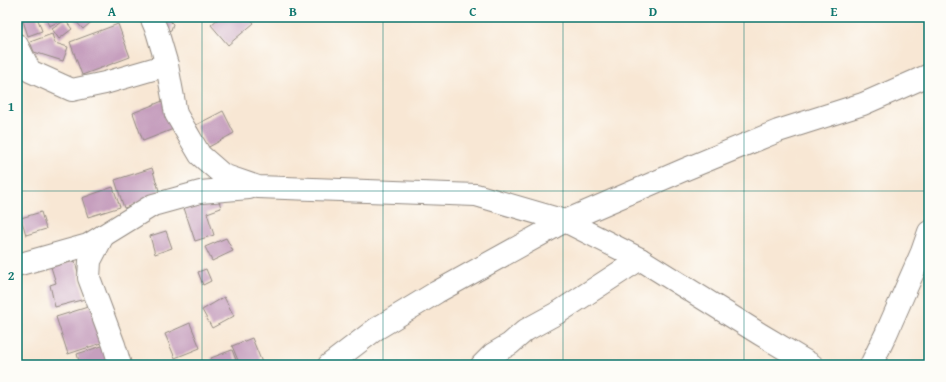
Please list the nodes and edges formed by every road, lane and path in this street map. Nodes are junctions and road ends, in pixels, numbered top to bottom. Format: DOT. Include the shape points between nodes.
graph roads {
  1 [pos="151,17"];
  2 [pos="17,46"];
  3 [pos="167,65"];
  4 [pos="929,75"];
  5 [pos="258,187"];
  6 [pos="565,220"];
  7 [pos="929,232"];
  8 [pos="102,236"];
  9 [pos="640,259"];
  10 [pos="17,265"];
  11 [pos="120,365"];
  12 [pos="329,365"];
  13 [pos="482,365"];
  14 [pos="812,365"];
  15 [pos="871,365"];
  1 -- 3 [label="street"];
  2 -- 3 [label="street" via="30,71 72,90"];
  3 -- 5 [label="street" via="176,114 200,155 222,175"];
  4 -- 6 [label="street" via="863,104 778,131"];
  5 -- 6 [label="street" via="476,195"];
  5 -- 8 [label="street" via="200,192 153,205"];
  6 -- 9 [label="street"];
  6 -- 12 [label="street" via="376,329"];
  7 -- 15 [label="street"];
  8 -- 10 [label="street" via="88,245"];
  8 -- 11 [label="street" via="90,261 89,278"];
  9 -- 13 [label="street" via="559,312 526,330"];
  9 -- 14 [label="street"];
}
